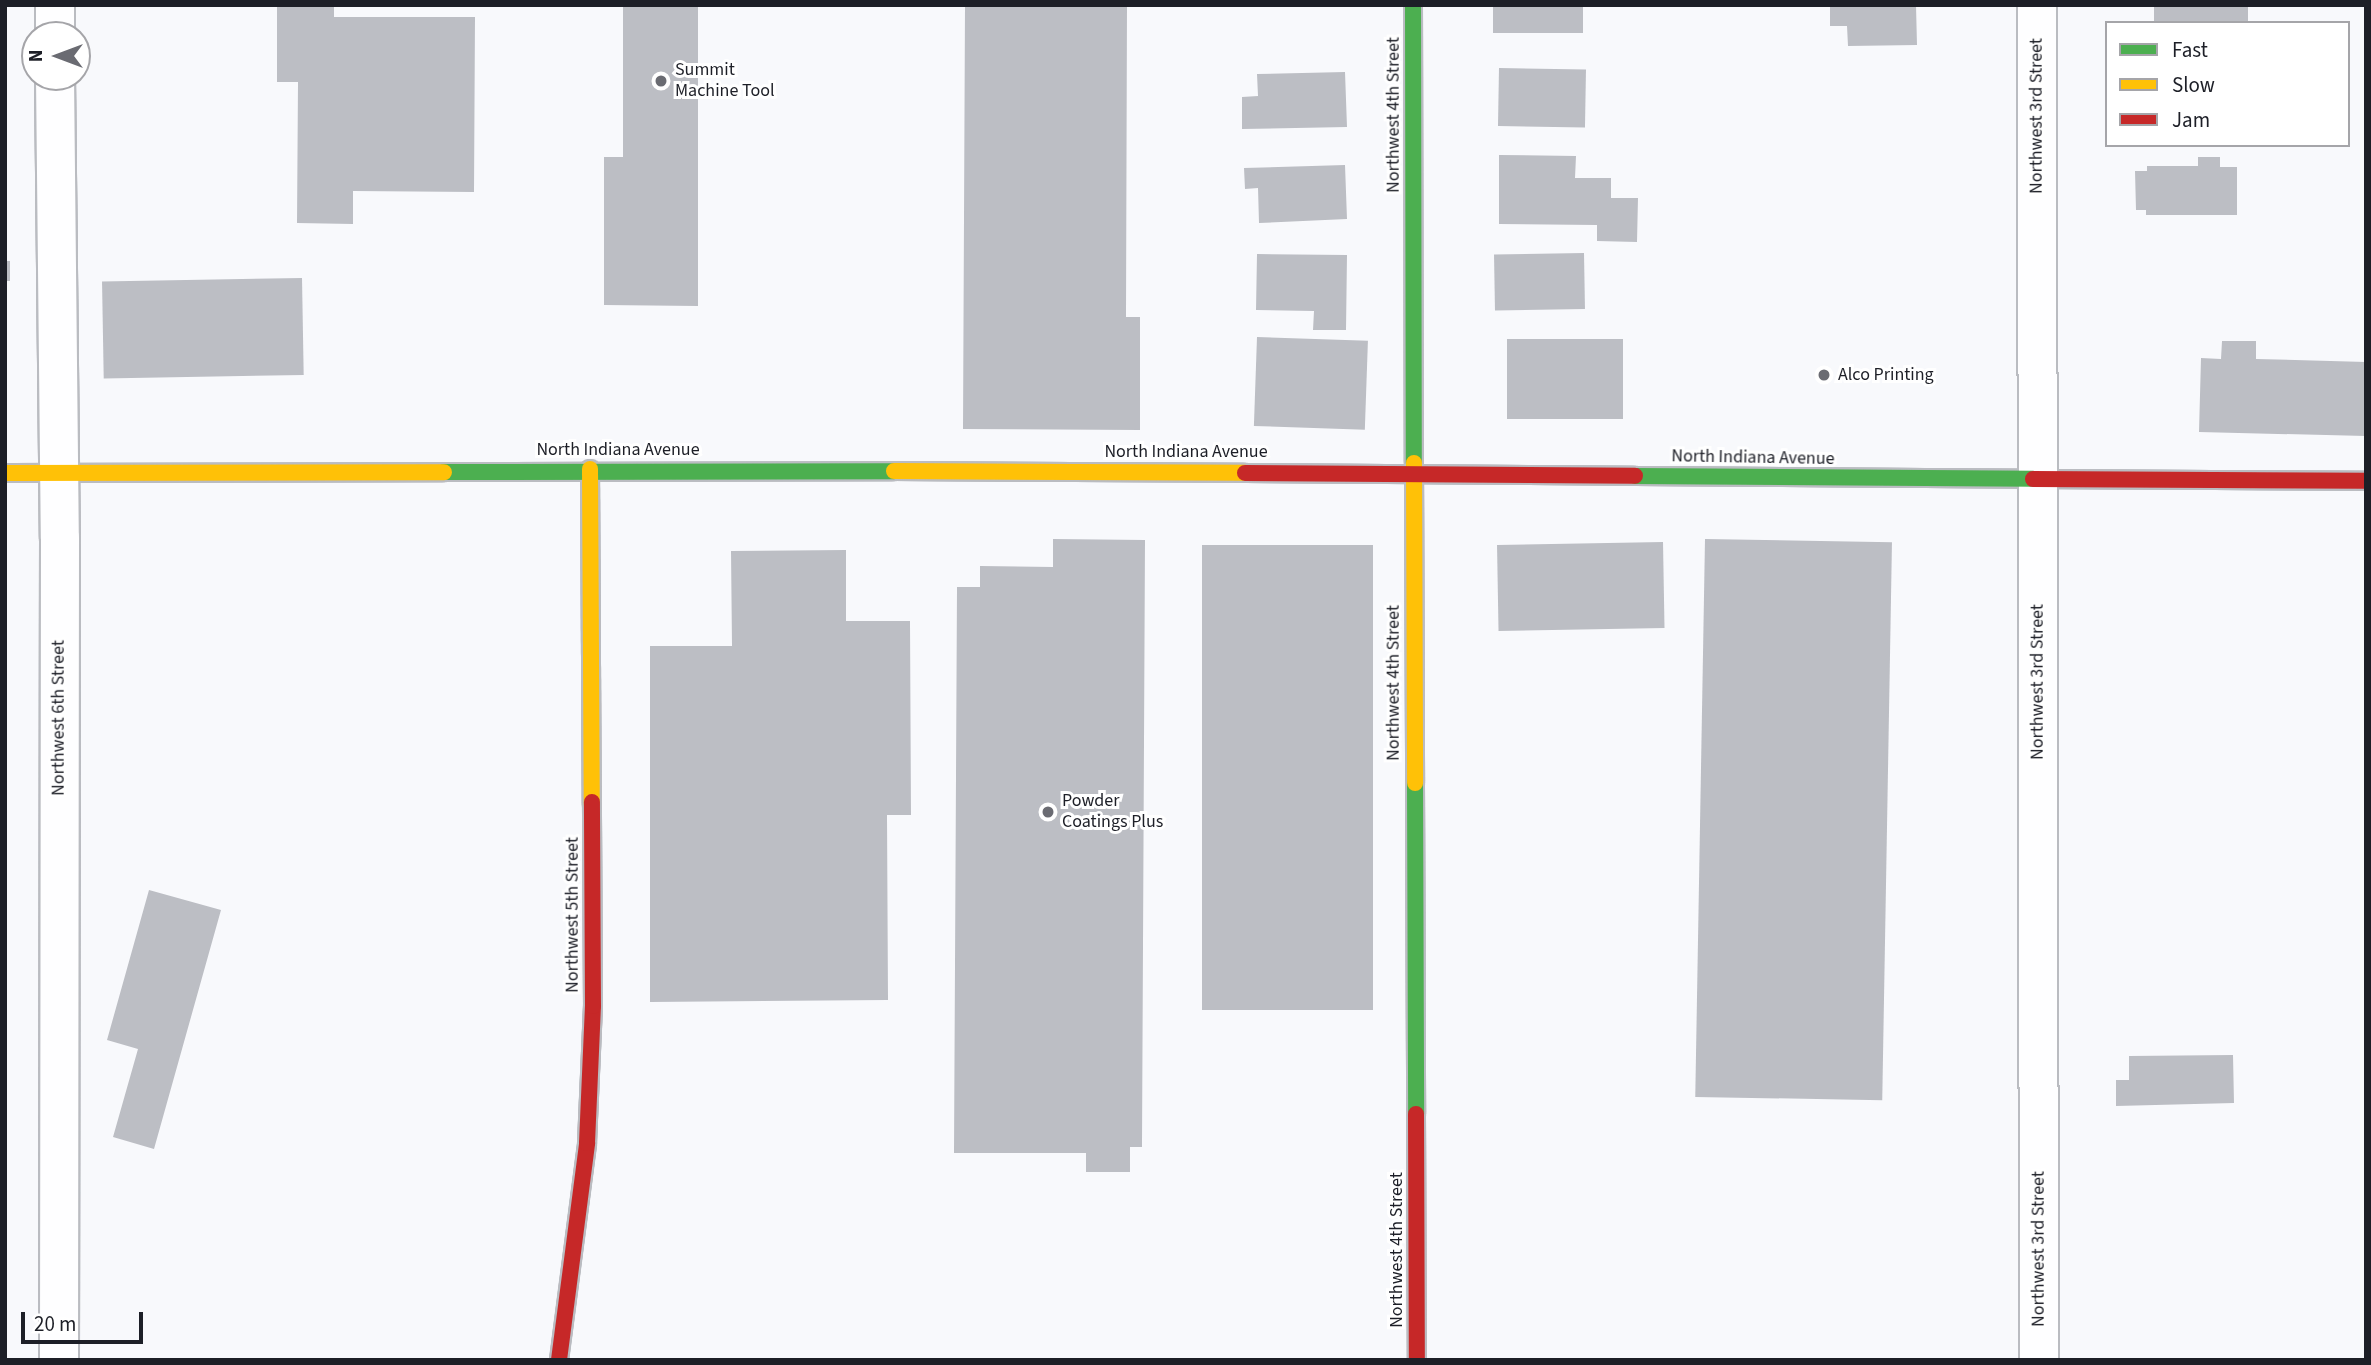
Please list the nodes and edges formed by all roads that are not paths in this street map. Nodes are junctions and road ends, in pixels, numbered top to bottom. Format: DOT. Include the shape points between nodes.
graph roads {
  1 [pos="1413,5"];
  2 [pos="2037,5"];
  3 [pos="55,91"];
  4 [pos="590,469"];
  5 [pos="5,473"];
  6 [pos="1413,473"];
  7 [pos="57,474"];
  8 [pos="2038,480"];
  9 [pos="2366,481"];
  10 [pos="59,1360"];
  11 [pos="559,1360"];
  12 [pos="1417,1360"];
  13 [pos="2039,1360"];
  1 -- 6 [label="street, Northwest 4th Street"];
  2 -- 8 [label="street, Northwest 3rd Street"];
  3 -- 7 [label="street, Northwest 6th Street"];
  4 -- 6 [label="street, North Indiana Avenue"];
  4 -- 7 [label="street, North Indiana Avenue"];
  4 -- 11 [label="street, Northwest 5th Street" via="593,1006 587,1143"];
  5 -- 7 [label="street, North Indiana Avenue"];
  6 -- 8 [label="street, North Indiana Avenue"];
  6 -- 12 [label="street, Northwest 4th Street"];
  7 -- 10 [label="street, Northwest 6th Street"];
  8 -- 9 [label="street, North Indiana Avenue"];
  8 -- 13 [label="street, Northwest 3rd Street"];
}
